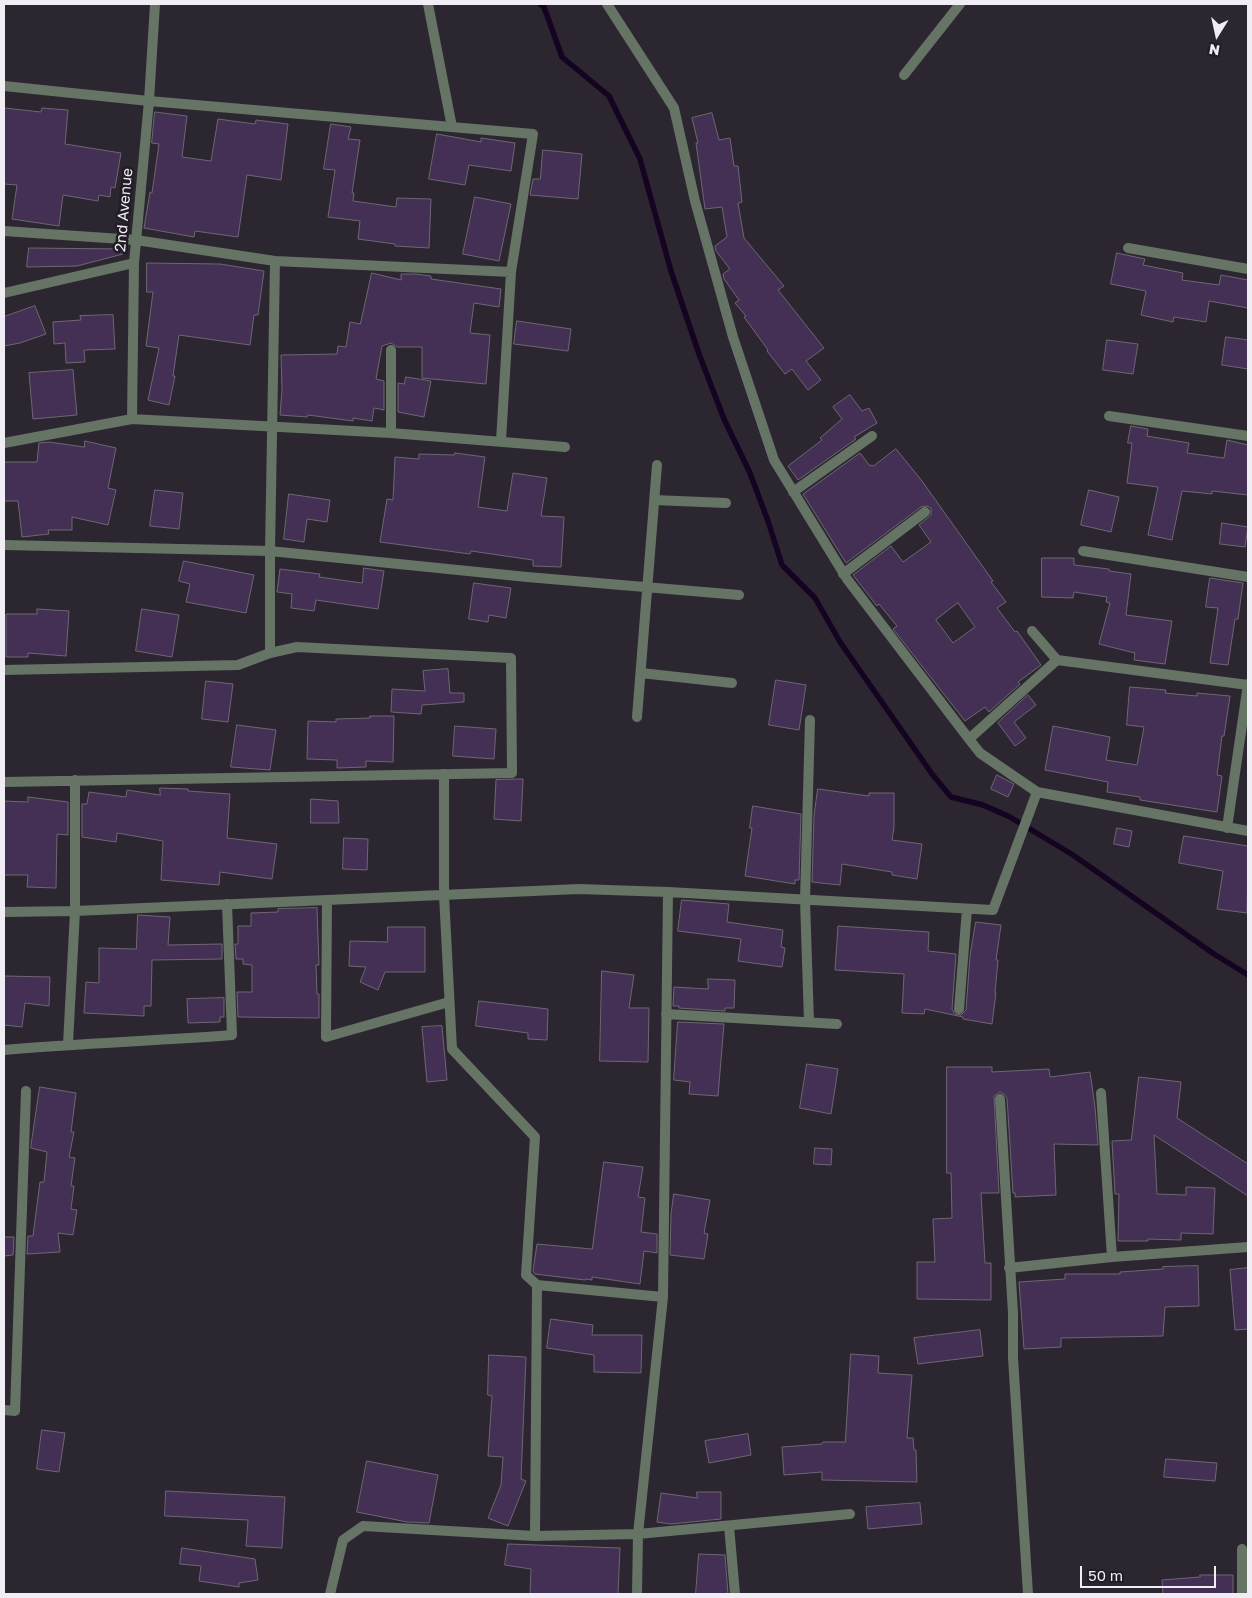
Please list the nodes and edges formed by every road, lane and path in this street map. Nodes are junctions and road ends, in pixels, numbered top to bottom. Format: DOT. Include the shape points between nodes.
graph roads {
  1 [pos="155,4"];
  2 [pos="428,4"];
  3 [pos="607,4"];
  4 [pos="960,4"];
  5 [pos="904,75"];
  6 [pos="4,86"];
  7 [pos="149,102"];
  8 [pos="452,127"];
  9 [pos="4,232"];
  10 [pos="136,240"];
  11 [pos="1128,248"];
  12 [pos="275,261"];
  13 [pos="134,263"];
  14 [pos="1248,269"];
  15 [pos="511,272"];
  16 [pos="4,292"];
  17 [pos="391,350"];
  18 [pos="1110,416"];
  19 [pos="132,420"];
  20 [pos="272,427"];
  21 [pos="390,433"];
  22 [pos="872,436"];
  23 [pos="1248,436"];
  24 [pos="501,441"];
  25 [pos="4,443"];
  26 [pos="565,447"];
  27 [pos="657,465"];
  28 [pos="793,492"];
  29 [pos="654,500"];
  30 [pos="726,503"];
  31 [pos="925,512"];
  32 [pos="4,545"];
  33 [pos="1083,551"];
  34 [pos="270,552"];
  35 [pos="844,574"];
  36 [pos="1248,577"];
  37 [pos="648,588"];
  38 [pos="739,595"];
  39 [pos="1032,631"];
  40 [pos="270,653"];
  41 [pos="1057,660"];
  42 [pos="4,670"];
  43 [pos="641,673"];
  44 [pos="732,683"];
  45 [pos="1248,685"];
  46 [pos="637,717"];
  47 [pos="810,720"];
  48 [pos="969,738"];
  49 [pos="444,774"];
  50 [pos="76,780"];
  51 [pos="4,782"];
  52 [pos="1037,792"];
  53 [pos="1227,828"];
  54 [pos="1248,832"];
  55 [pos="668,892"];
  56 [pos="444,895"];
  57 [pos="326,900"];
  58 [pos="805,900"];
  59 [pos="227,904"];
  60 [pos="967,909"];
  61 [pos="75,911"];
  62 [pos="4,912"];
  63 [pos="449,1002"];
  64 [pos="959,1009"];
  65 [pos="666,1014"];
  66 [pos="809,1022"];
  67 [pos="837,1024"];
  68 [pos="68,1044"];
  69 [pos="4,1050"];
  70 [pos="26,1091"];
  71 [pos="1101,1093"];
  72 [pos="1000,1099"];
  73 [pos="1248,1247"];
  74 [pos="1112,1257"];
  75 [pos="1009,1268"];
  76 [pos="537,1285"];
  77 [pos="662,1297"];
  78 [pos="4,1410"];
  79 [pos="850,1514"];
  80 [pos="729,1526"];
  81 [pos="638,1534"];
  82 [pos="535,1536"];
  83 [pos="1242,1549"];
  84 [pos="330,1594"];
  85 [pos="637,1594"];
  86 [pos="735,1594"];
  87 [pos="1028,1594"];
  88 [pos="1242,1594"];
  1 -- 7 [label="street, 2nd Avenue"];
  2 -- 8 [label="street"];
  3 -- 28 [label="street" via="674,108 694,201 733,337 774,460"];
  4 -- 5 [label="street"];
  6 -- 7 [label="street"];
  7 -- 8 [label="street"];
  7 -- 10 [label="street, 2nd Avenue"];
  8 -- 15 [label="street" via="533,134"];
  9 -- 10 [label="street"];
  10 -- 12 [label="street"];
  10 -- 13 [label="street, 2nd Avenue"];
  11 -- 14 [label="street"];
  12 -- 15 [label="street"];
  12 -- 20 [label="street"];
  13 -- 16 [label="street"];
  13 -- 19 [label="street, 2nd Avenue"];
  15 -- 24 [label="street"];
  17 -- 21 [label="street"];
  18 -- 23 [label="street"];
  19 -- 20 [label="street"];
  19 -- 25 [label="street"];
  20 -- 21 [label="street"];
  20 -- 34 [label="street"];
  21 -- 24 [label="street"];
  22 -- 28 [label="street"];
  24 -- 26 [label="street"];
  27 -- 29 [label="street"];
  28 -- 35 [label="street"];
  29 -- 30 [label="street"];
  29 -- 37 [label="street"];
  31 -- 35 [label="street"];
  32 -- 34 [label="street"];
  33 -- 36 [label="street"];
  34 -- 37 [label="street"];
  34 -- 40 [label="street"];
  35 -- 48 [label="street"];
  37 -- 38 [label="street"];
  37 -- 43 [label="street"];
  39 -- 41 [label="street"];
  40 -- 42 [label="street" via="238,665"];
  40 -- 49 [label="street" via="298,647 511,658 512,773"];
  41 -- 45 [label="street"];
  41 -- 48 [label="street"];
  43 -- 44 [label="street"];
  43 -- 46 [label="street"];
  45 -- 53 [label="street"];
  47 -- 58 [label="street"];
  48 -- 52 [label="street" via="980,753"];
  49 -- 50 [label="street"];
  49 -- 56 [label="street"];
  50 -- 51 [label="street"];
  50 -- 61 [label="street"];
  52 -- 53 [label="street"];
  52 -- 60 [label="street" via="993,910"];
  53 -- 54 [label="street"];
  55 -- 56 [label="street" via="579,890"];
  55 -- 58 [label="street"];
  55 -- 65 [label="street"];
  56 -- 57 [label="street"];
  56 -- 63 [label="street"];
  57 -- 59 [label="street"];
  57 -- 63 [label="street" via="326,1037"];
  58 -- 60 [label="street"];
  58 -- 66 [label="street"];
  59 -- 61 [label="street"];
  59 -- 68 [label="street" via="232,1035"];
  60 -- 64 [label="street"];
  61 -- 62 [label="street"];
  61 -- 68 [label="street"];
  63 -- 76 [label="street" via="452,1049 534,1137 526,1275"];
  65 -- 66 [label="street"];
  65 -- 77 [label="street"];
  66 -- 67 [label="street"];
  68 -- 69 [label="street"];
  70 -- 78 [label="street" via="15,1410"];
  71 -- 74 [label="street"];
  72 -- 75 [label="street"];
  73 -- 74 [label="street"];
  74 -- 75 [label="street"];
  75 -- 87 [label="street"];
  76 -- 77 [label="street"];
  76 -- 82 [label="street"];
  77 -- 81 [label="street"];
  79 -- 80 [label="street"];
  80 -- 81 [label="street"];
  80 -- 86 [label="street"];
  81 -- 82 [label="street"];
  81 -- 85 [label="street"];
  82 -- 84 [label="street" via="363,1526 343,1540"];
  83 -- 88 [label="street"];
}
